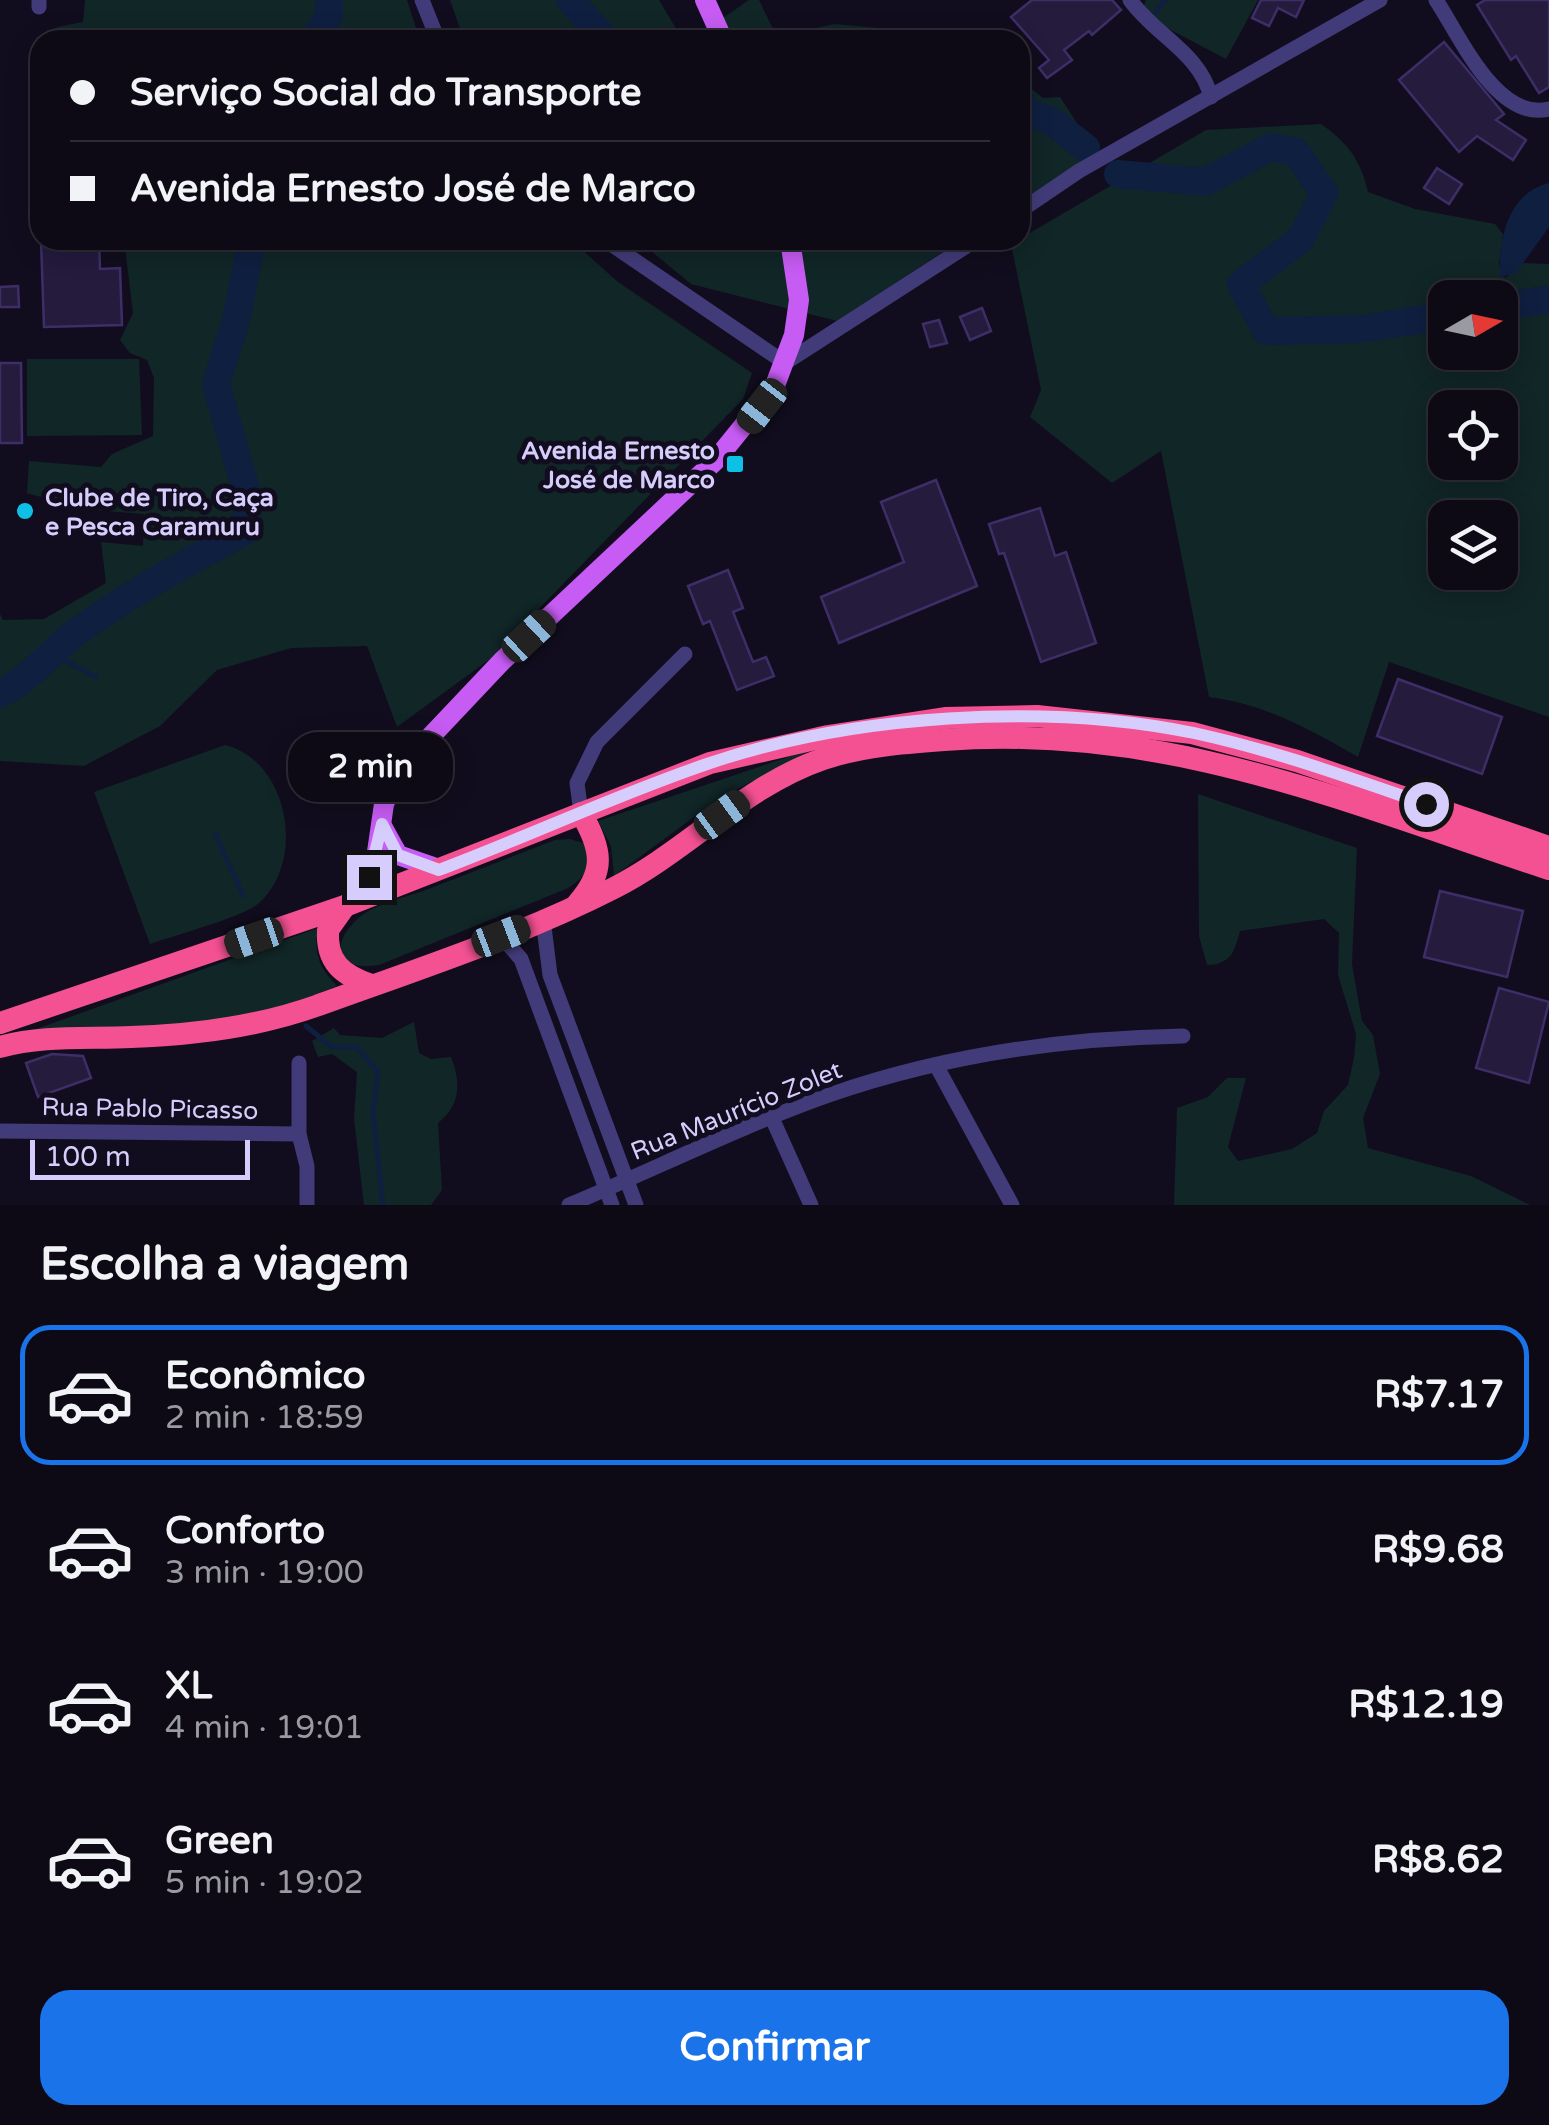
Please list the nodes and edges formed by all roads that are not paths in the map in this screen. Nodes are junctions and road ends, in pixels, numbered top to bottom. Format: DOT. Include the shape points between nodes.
graph roads {
  1 [pos="422,0"];
  2 [pos="705,0"];
  3 [pos="1130,0"];
  4 [pos="1380,0"];
  5 [pos="1436,0"];
  6 [pos="434,30"];
  7 [pos="718,30"];
  8 [pos="1211,97"];
  9 [pos="1549,109"];
  10 [pos="1030,204"];
  11 [pos="620,250"];
  12 [pos="792,250"];
  13 [pos="961,250"];
  14 [pos="785,364"];
  15 [pos="686,654"];
  16 [pos="581,814"];
  17 [pos="382,824"];
  18 [pos="1549,848"];
  19 [pos="1549,869"];
  20 [pos="439,870"];
  21 [pos="352,903"];
  22 [pos="577,905"];
  23 [pos="542,919"];
  24 [pos="501,936"];
  25 [pos="371,985"];
  26 [pos="0,1023"];
  27 [pos="1182,1036"];
  28 [pos="0,1047"];
  29 [pos="299,1063"];
  30 [pos="936,1066"];
  31 [pos="772,1118"];
  32 [pos="0,1131"];
  33 [pos="299,1134"];
  34 [pos="626,1182"];
  35 [pos="609,1197"];
  36 [pos="307,1205"];
  37 [pos="569,1205"];
  38 [pos="636,1205"];
  39 [pos="811,1205"];
  40 [pos="1012,1205"];
  1 -- 6 [label="street"];
  2 -- 7 [label="main road"];
  3 -- 8 [label="street" via="1204,73"];
  4 -- 8 [label="street"];
  5 -- 9 [label="street" via="1498,91 1522,109"];
  8 -- 10 [label="street"];
  11 -- 14 [label="street"];
  12 -- 14 [label="main road" via="799,300"];
  13 -- 14 [label="street"];
  14 -- 17 [label="main road" via="762,406 715,461 415,751 389,789"];
  15 -- 16 [label="street" via="597,742 577,783"];
  16 -- 18 [label="highway" via="710,763 782,746 945,718 1037,716 1204,736 1297,760"];
  16 -- 20 [label="highway"];
  16 -- 22 [label="highway" via="600,863"];
  17 -- 20 [label="main road" via="398,855"];
  17 -- 21 [label="main road"];
  19 -- 22 [label="highway" via="1227,762 1096,741 978,737 888,744 824,759 747,797 646,870"];
  20 -- 21 [label="highway"];
  21 -- 25 [label="highway" via="328,930 331,959 340,971"];
  21 -- 26 [label="highway"];
  22 -- 23 [label="highway"];
  23 -- 24 [label="highway"];
  23 -- 34 [label="street" via="550,975"];
  24 -- 25 [label="highway"];
  24 -- 35 [label="street" via="520,958"];
  25 -- 28 [label="highway" via="223,1030"];
  27 -- 30 [label="street, Rua Maurício Zolet" via="1056,1045"];
  29 -- 33 [label="street"];
  30 -- 31 [label="street, Rua Maurício Zolet" via="830,1094"];
  30 -- 40 [label="street"];
  31 -- 34 [label="street, Rua Maurício Zolet"];
  31 -- 39 [label="street"];
  32 -- 33 [label="street, Rua Pablo Picasso"];
  33 -- 36 [label="street"];
  34 -- 35 [label="street, Rua Maurício Zolet"];
  34 -- 38 [label="street"];
  35 -- 37 [label="street, Rua Maurício Zolet"];
}
